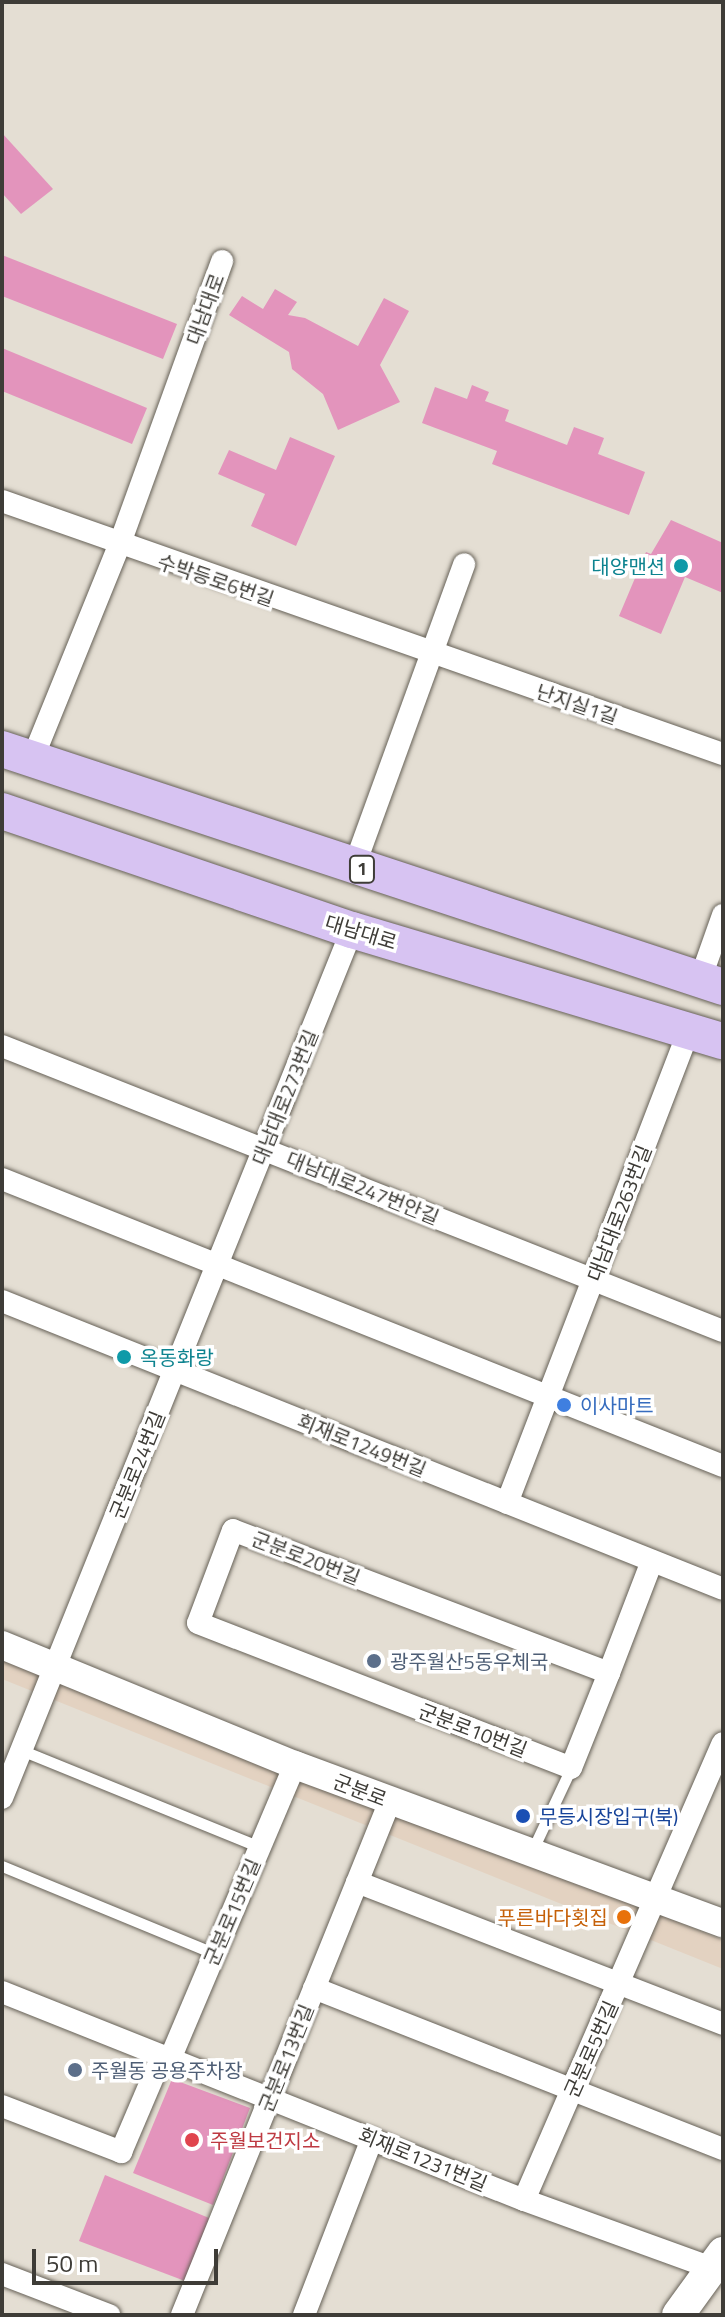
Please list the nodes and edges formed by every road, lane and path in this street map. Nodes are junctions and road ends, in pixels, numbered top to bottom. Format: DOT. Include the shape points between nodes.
graph roads {
  1 [pos="222,261"];
  2 [pos="2,501"];
  3 [pos="119,546"];
  4 [pos="464,564"];
  5 [pos="431,654"];
  6 [pos="17,754"];
  7 [pos="723,754"];
  8 [pos="5,820"];
  9 [pos="354,867"];
  10 [pos="723,915"];
  11 [pos="352,930"];
  12 [pos="712,984"];
  13 [pos="689,1030"];
  14 [pos="723,1041"];
  15 [pos="2,1046"];
  16 [pos="264,1149"];
  17 [pos="2,1179"];
  18 [pos="218,1263"];
  19 [pos="593,1280"];
  20 [pos="2,1301"];
  21 [pos="723,1331"];
  22 [pos="175,1370"];
  23 [pos="549,1395"];
  24 [pos="723,1466"];
  25 [pos="507,1503"];
  26 [pos="652,1561"];
  27 [pos="723,1589"];
  28 [pos="2,1645"];
  29 [pos="56,1667"];
  30 [pos="609,1673"];
  31 [pos="376,1692"];
  32 [pos="723,1743"];
  33 [pos="21,1750"];
  34 [pos="295,1765"];
  35 [pos="571,1768"];
  36 [pos="2,1798"];
  37 [pos="390,1801"];
  38 [pos="260,1847"];
  39 [pos="532,1851"];
  40 [pos="2,1866"];
  41 [pos="357,1882"];
  42 [pos="658,1899"];
  43 [pos="723,1923"];
  44 [pos="215,1954"];
  45 [pos="620,1985"];
  46 [pos="314,1988"];
  47 [pos="2,1992"];
  48 [pos="723,2024"];
  49 [pos="166,2058"];
  50 [pos="573,2090"];
  51 [pos="269,2099"];
  52 [pos="2,2106"];
  53 [pos="372,2139"];
  54 [pos="723,2149"];
  55 [pos="524,2200"];
  56 [pos="717,2261"];
  57 [pos="2,2274"];
  58 [pos="109,2315"];
  59 [pos="182,2315"];
  60 [pos="304,2315"];
  61 [pos="678,2315"];
  1 -- 3 [label="street, 대남대로"];
  2 -- 3 [label="street, 수박등로6번길"];
  3 -- 5 [label="street, 수박등로6번길"];
  3 -- 6 [label="street, 대남대로"];
  4 -- 5 [label="street"];
  5 -- 7 [label="street, 난지실1길"];
  5 -- 9 [label="street"];
  6 -- 9 [label="main road, 대남대로 / 1"];
  8 -- 11 [label="main road, 대남대로"];
  9 -- 12 [label="main road, 대남대로 / 1"];
  10 -- 12 [label="street, 대남대로"];
  11 -- 13 [label="main road, 대남대로"];
  11 -- 16 [label="street, 대남대로273번길"];
  13 -- 14 [label="main road, 대남대로"];
  13 -- 19 [label="street, 대남대로263번길"];
  15 -- 16 [label="street, 대남대로247번안길"];
  16 -- 18 [label="street, 대남대로273번길"];
  16 -- 19 [label="street, 대남대로247번안길"];
  17 -- 18 [label="street"];
  18 -- 22 [label="street, 군분로24번길"];
  18 -- 23 [label="street"];
  19 -- 21 [label="street, 대남대로247번안길"];
  19 -- 23 [label="street, 대남대로263번길"];
  20 -- 22 [label="street, 회재로1249번길"];
  22 -- 25 [label="street, 회재로1249번길"];
  22 -- 29 [label="street, 군분로24번길"];
  23 -- 24 [label="street"];
  23 -- 25 [label="street, 대남대로263번길"];
  25 -- 26 [label="street, 회재로1249번길"];
  26 -- 27 [label="street, 회재로1249번길"];
  26 -- 30 [label="street"];
  28 -- 29 [label="street, 군분로"];
  29 -- 33 [label="street, 군분로24번길"];
  29 -- 34 [label="street, 군분로"];
  30 -- 31 [label="street, 군분로20번길" via="233,1530 198,1623"];
  30 -- 35 [label="street"];
  31 -- 35 [label="street, 군분로10번길"];
  32 -- 42 [label="street, 군분로5번길"];
  33 -- 36 [label="street, 군분로24번길"];
  33 -- 38 [label="lane"];
  34 -- 37 [label="street, 군분로"];
  34 -- 38 [label="street, 군분로15번길"];
  35 -- 39 [label="lane"];
  37 -- 39 [label="street, 군분로"];
  37 -- 41 [label="street, 군분로13번길"];
  38 -- 44 [label="street, 군분로15번길"];
  39 -- 42 [label="street, 군분로"];
  40 -- 44 [label="lane"];
  41 -- 45 [label="street"];
  41 -- 46 [label="street, 군분로13번길"];
  42 -- 43 [label="street, 군분로"];
  42 -- 45 [label="street, 군분로5번길"];
  44 -- 49 [label="street, 군분로15번길"];
  45 -- 48 [label="street"];
  45 -- 50 [label="street, 군분로5번길"];
  46 -- 50 [label="street"];
  46 -- 51 [label="street, 군분로13번길"];
  47 -- 49 [label="street, 회재로1231번길"];
  49 -- 51 [label="street, 회재로1231번길"];
  49 -- 52 [label="street, 군분로15번길" via="121,2152"];
  50 -- 54 [label="street"];
  50 -- 55 [label="street, 군분로5번길"];
  51 -- 53 [label="street, 회재로1231번길"];
  51 -- 59 [label="street, 군분로13번길"];
  53 -- 55 [label="street, 회재로1231번길"];
  53 -- 60 [label="street"];
  55 -- 56 [label="street, 회재로1231번길"];
  56 -- 61 [label="main road"];
  57 -- 58 [label="street"];
}
